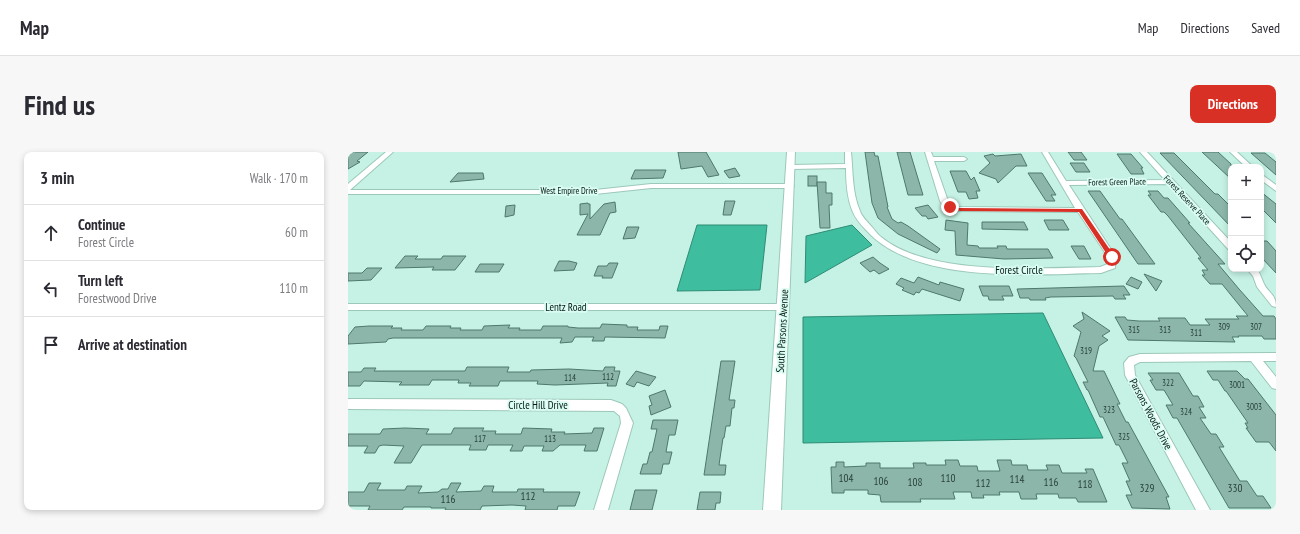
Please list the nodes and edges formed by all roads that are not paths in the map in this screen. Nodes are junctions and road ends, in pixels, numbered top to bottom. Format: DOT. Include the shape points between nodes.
graph roads {
  1 [pos="390,152"];
  2 [pos="1044,152"];
  3 [pos="1144,152"];
  4 [pos="1233,152"];
  5 [pos="929,156"];
  6 [pos="849,159"];
  7 [pos="964,159"];
  8 [pos="791,160"];
  9 [pos="1247,164"];
  10 [pos="1264,179"];
  11 [pos="1064,182"];
  12 [pos="1170,182"];
  13 [pos="790,186"];
  14 [pos="348,188"];
  15 [pos="1276,189"];
  16 [pos="348,192"];
  17 [pos="1080,210"];
  18 [pos="1228,244"];
  19 [pos="1254,272"];
  20 [pos="1275,304"];
  21 [pos="348,307"];
  22 [pos="784,307"];
  23 [pos="1254,357"];
  24 [pos="1276,357"];
  25 [pos="1276,386"];
  26 [pos="348,404"];
  27 [pos="601,510"];
  28 [pos="772,510"];
  29 [pos="1203,510"];
  1 -- 14 [label="street"];
  2 -- 11 [label="street, Forest Circle"];
  3 -- 12 [label="street, Forest Reserve Place"];
  4 -- 9 [label="street"];
  5 -- 7 [label="street"];
  5 -- 17 [label="street" via="944,201 955,209"];
  6 -- 8 [label="street, Forest Circle"];
  6 -- 17 [label="street, Forest Circle" via="854,206 866,227 901,252 937,265 982,271 1108,269 1112,266 1112,257"];
  8 -- 13 [label="main road, South Parsons Avenue"];
  10 -- 15 [label="street"];
  11 -- 12 [label="street, Forest Green Place"];
  11 -- 17 [label="street, Forest Circle"];
  12 -- 18 [label="street, Forest Reserve Place"];
  13 -- 16 [label="street, West Empire Drive" via="652,186 595,192"];
  13 -- 22 [label="main road, South Parsons Avenue"];
  19 -- 20 [label="street" via="1260,285"];
  21 -- 22 [label="street, Lentz Road"];
  22 -- 28 [label="main road, South Parsons Avenue"];
  23 -- 24 [label="street, Parsons Woods Drive"];
  23 -- 25 [label="street"];
  23 -- 29 [label="street, Parsons Woods Drive" via="1140,358 1129,363 1130,374"];
  26 -- 27 [label="street, Circle Hill Drive" via="618,406 626,416 627,423"];
}
